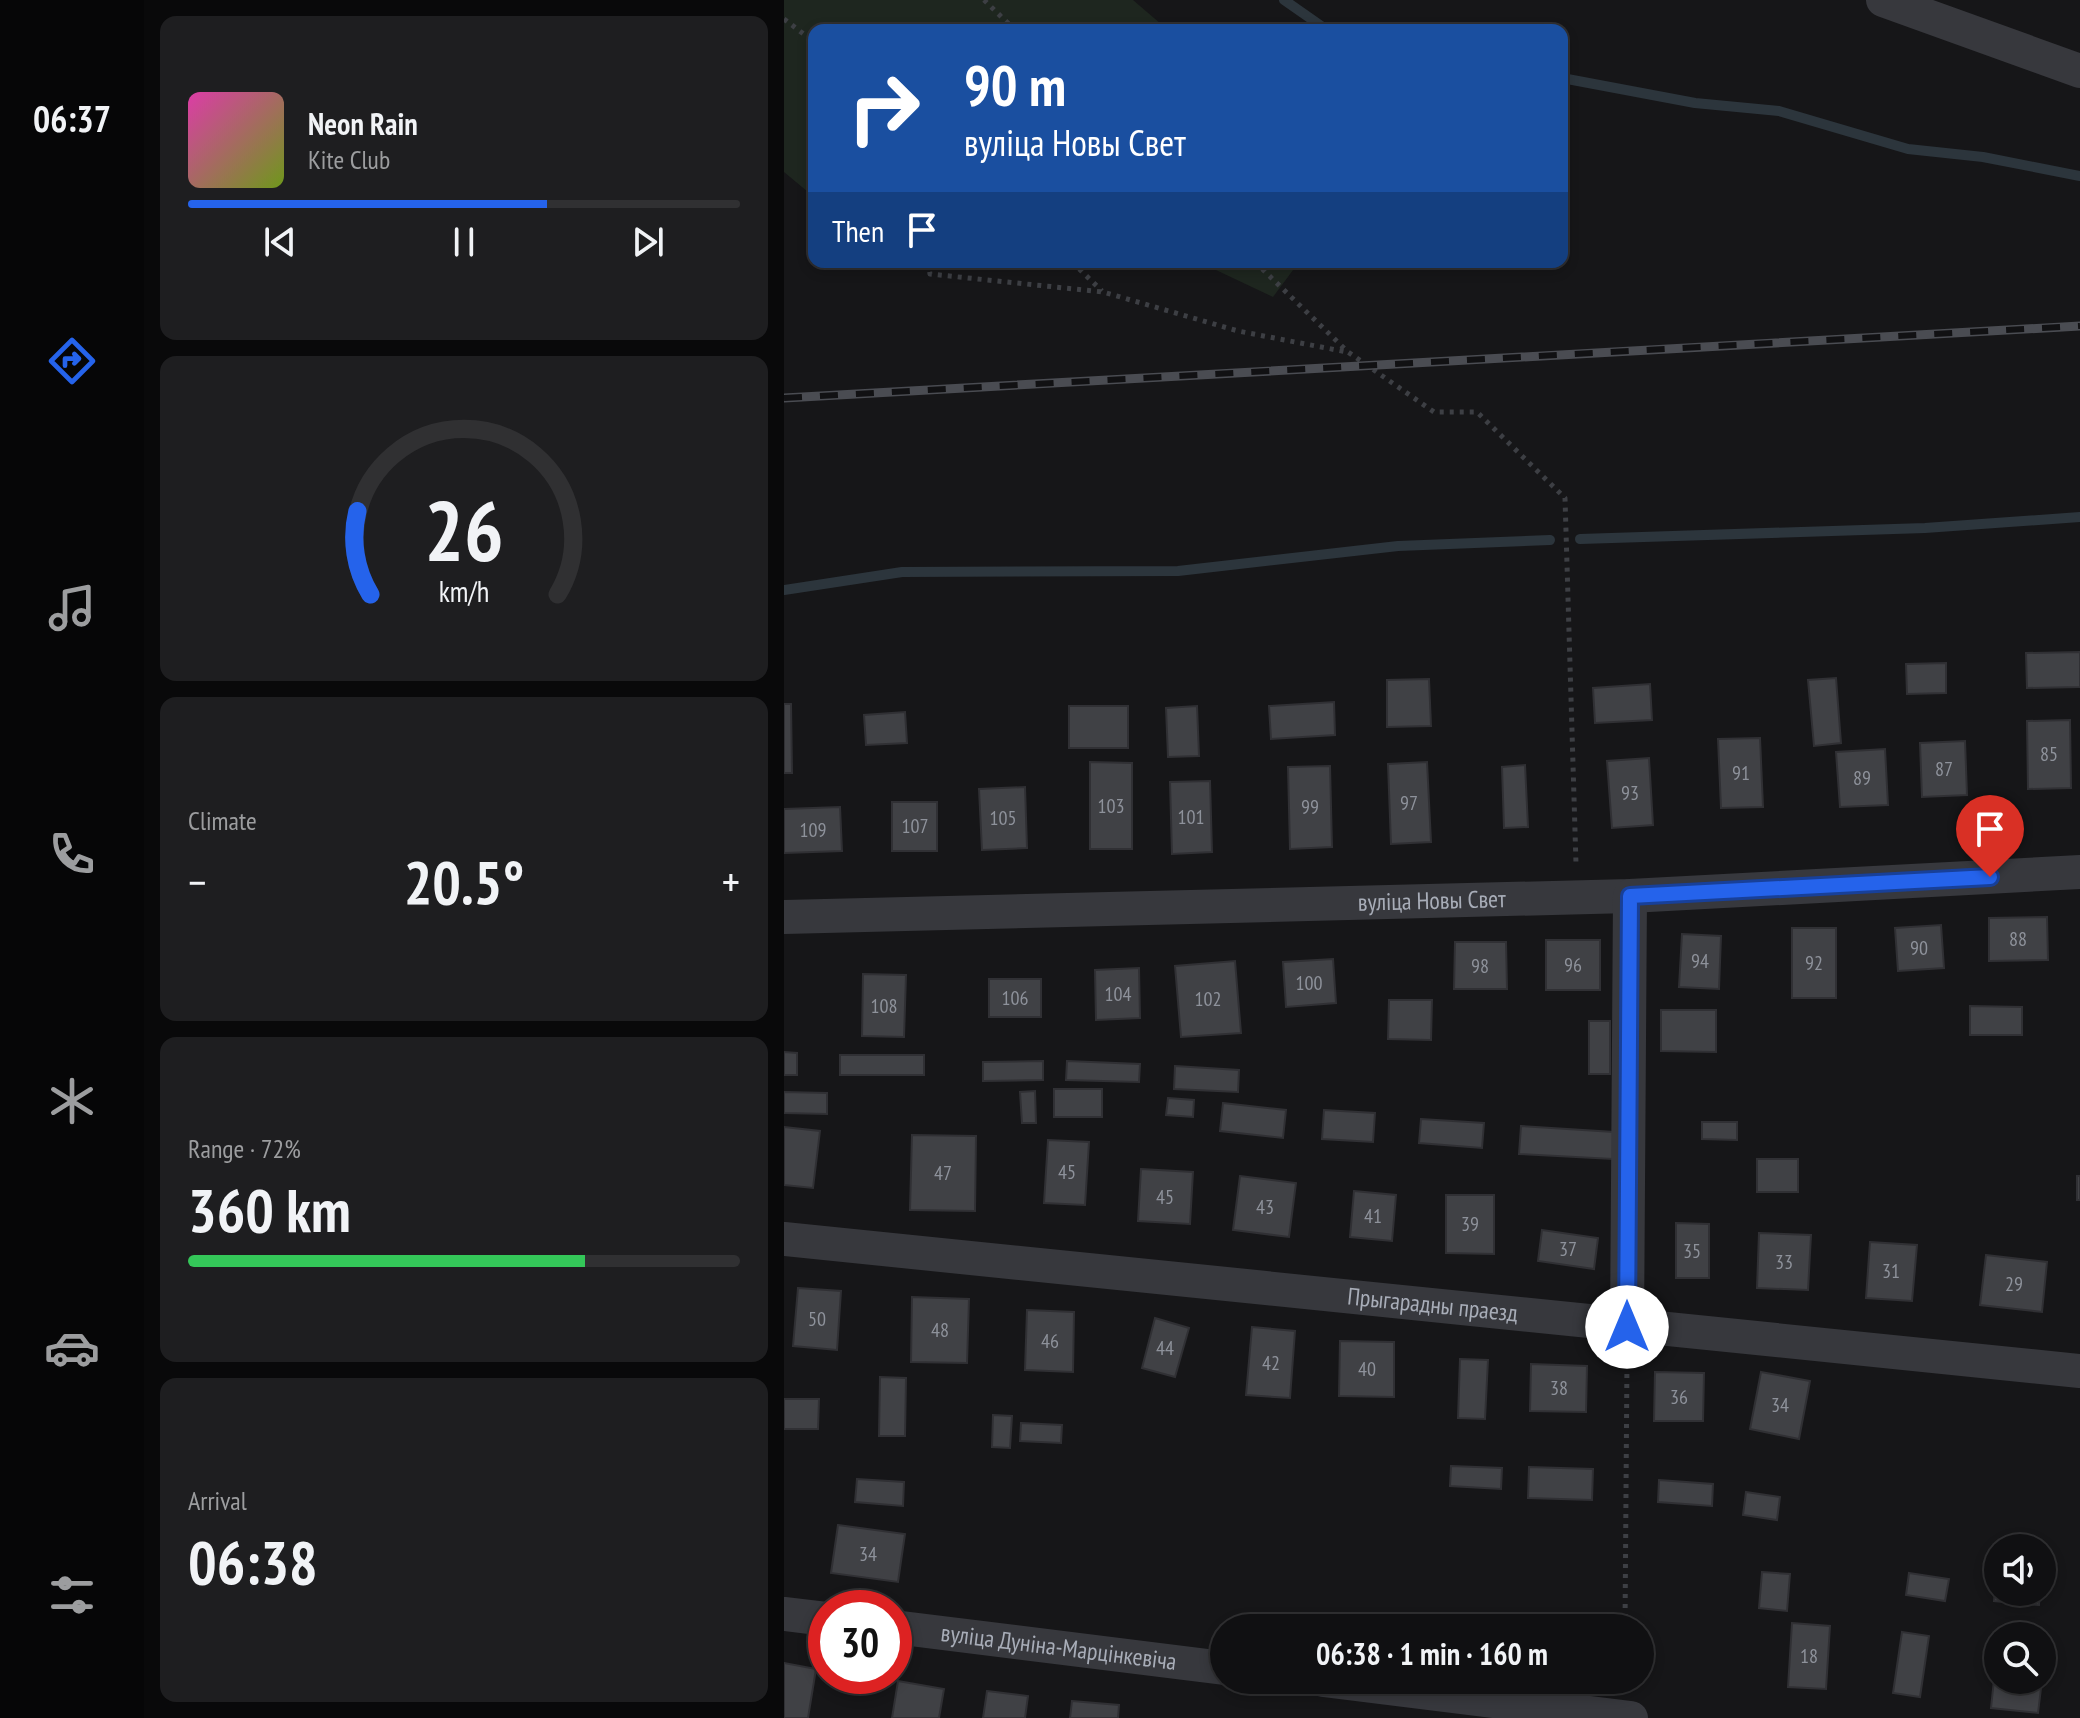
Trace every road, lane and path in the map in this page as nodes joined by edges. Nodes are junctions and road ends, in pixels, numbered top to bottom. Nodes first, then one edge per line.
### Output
1 (984, 0) edge
2 (1883, 0) edge
3 (784, 19) edge
4 (1009, 24) edge
5 (808, 37) edge
6 (2080, 71) edge
7 (929, 268) edge
8 (1078, 268) edge
9 (1261, 268) edge
10 (1103, 292) junction
11 (1348, 352) junction
12 (2080, 872) edge
13 (1630, 896) junction
14 (1577, 897) junction
15 (784, 917) edge
16 (784, 1239) edge
17 (1627, 1327) junction
18 (2080, 1371) edge
19 (784, 1614) edge
20 (1625, 1614) edge
21 (808, 1617) edge
22 (912, 1629) edge
23 (1210, 1666) edge
24 (1436, 1694) edge
25 (1631, 1718) edge

1 - 4 path
2 - 6 street
3 - 5 path
7 - 10 path
8 - 10 path
9 - 11 path
10 - 11 path
11 - 14 path
12 - 13 street, вуліца Новы Свет
13 - 14 street, вуліца Новы Свет
13 - 17 street
14 - 15 street, вуліца Новы Свет
16 - 17 street, Прыгарадны праезд
17 - 18 street, Прыгарадны праезд
17 - 20 path
19 - 21 street
22 - 23 street, вуліца Дуніна-Марцінкевіча
24 - 25 street

